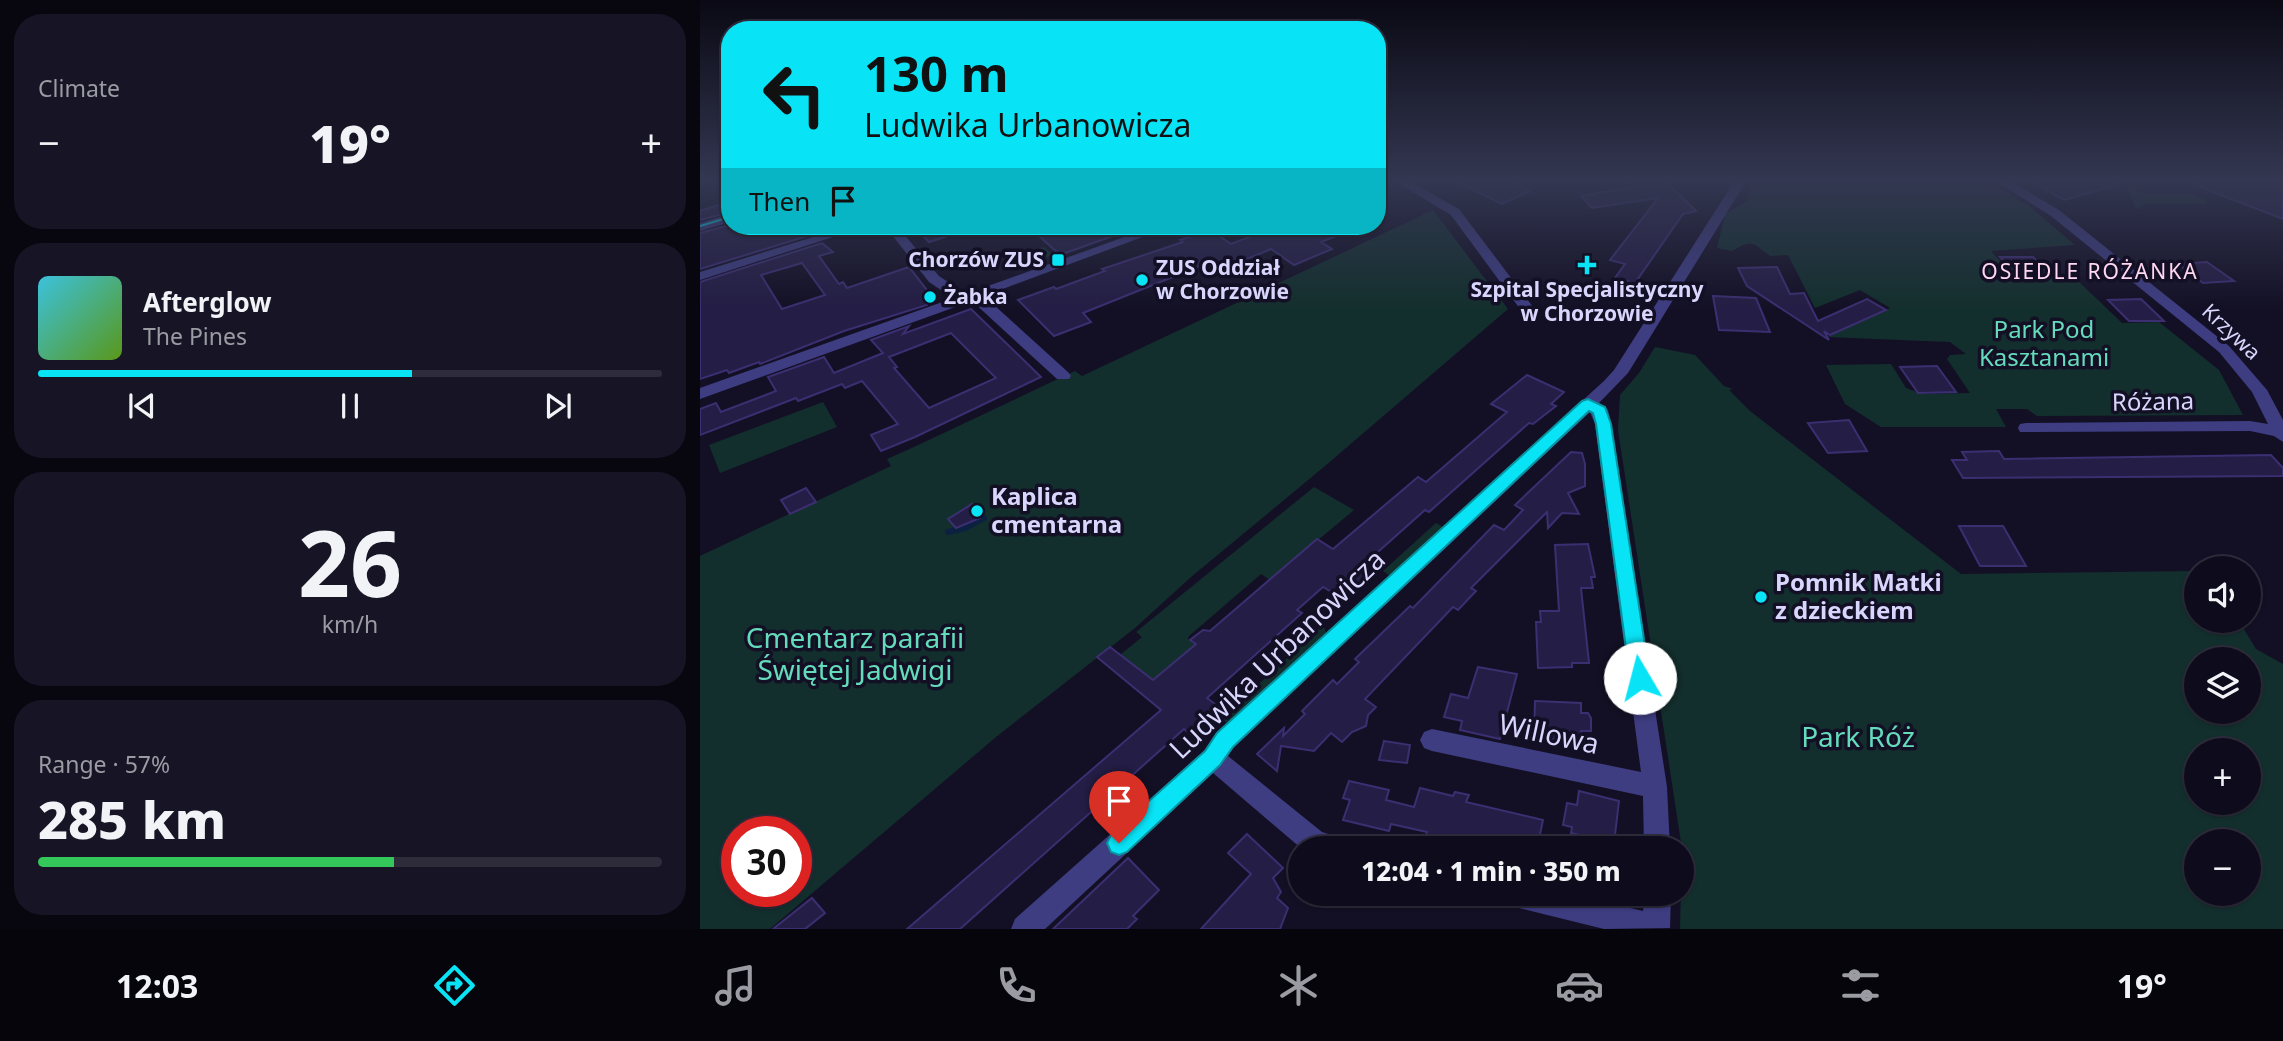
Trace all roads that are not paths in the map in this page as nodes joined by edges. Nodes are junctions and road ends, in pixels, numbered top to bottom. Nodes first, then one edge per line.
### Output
1 (1463, 223) edge
2 (1714, 223) edge
3 (2069, 223) edge
4 (832, 235) edge
5 (898, 235) edge
6 (1140, 235) edge
7 (700, 276) edge
8 (973, 294) junction
9 (956, 300) junction
10 (1528, 310) dead end
11 (1063, 376) dead end
12 (700, 394) edge
13 (1594, 399) junction
14 (2025, 428) dead end
15 (2282, 434) edge
16 (1432, 740) dead end
17 (1213, 758) junction
18 (1655, 787) junction
19 (1307, 836) edge
20 (1657, 836) edge
21 (1565, 906) edge
22 (1657, 906) edge
23 (1656, 928) edge
24 (1025, 929) edge

1 - 10 street
2 - 13 street, Ludwika Urbanowicza
3 - 15 street, Krzywa
4 - 7 street
5 - 9 street
6 - 8 street
8 - 9 street
8 - 11 street
9 - 12 street
13 - 17 street, Ludwika Urbanowicza
13 - 18 street
14 - 15 street, Różana
16 - 18 street, Willowa
17 - 19 street
17 - 24 street, Ludwika Urbanowicza
18 - 20 street
21 - 23 street
22 - 23 street

